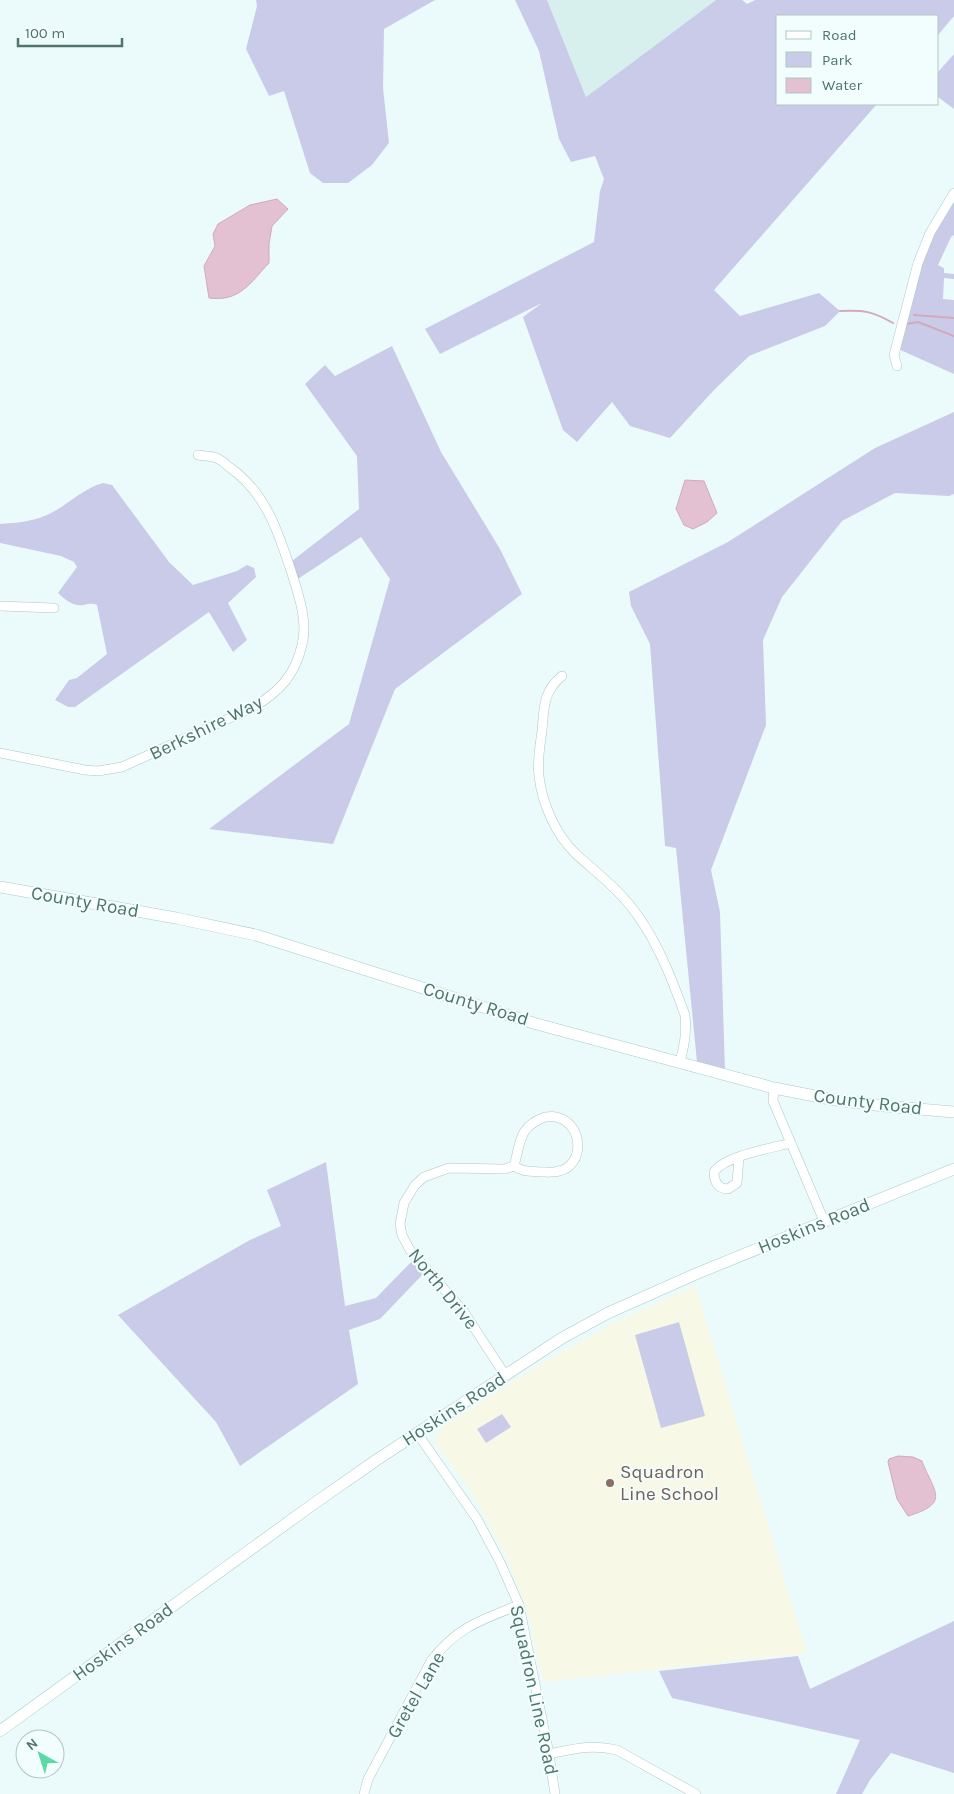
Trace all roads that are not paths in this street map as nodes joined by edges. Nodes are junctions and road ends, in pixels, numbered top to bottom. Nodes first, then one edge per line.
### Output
1 (954, 193) edge
2 (897, 366) dead end
3 (198, 456) dead end
4 (0, 606) edge
5 (54, 608) dead end
6 (562, 676) dead end
7 (0, 753) edge
8 (0, 887) edge
9 (680, 1062) junction
10 (774, 1088) junction
11 (954, 1112) edge
12 (791, 1143) junction
13 (739, 1157) dead end
14 (514, 1166) junction
15 (954, 1169) edge
16 (824, 1222) junction
17 (505, 1375) junction
18 (417, 1433) junction
19 (519, 1606) junction
20 (0, 1731) edge
21 (550, 1754) junction
22 (364, 1794) edge
23 (555, 1794) edge
24 (696, 1794) edge

1 - 2 street
3 - 7 street, Berkshire Way
4 - 5 street
6 - 9 street
8 - 9 street, County Road
9 - 10 street, County Road
10 - 11 street, County Road
10 - 12 street
12 - 13 street
12 - 16 street
14 - 14 street, North Drive
14 - 17 street, North Drive
15 - 16 street, Hoskins Road
16 - 17 street, Hoskins Road
17 - 18 street, Hoskins Road
18 - 19 street, Squadron Line Road
18 - 20 street, Hoskins Road
19 - 21 street, Squadron Line Road
19 - 22 street, Gretel Lane
21 - 23 street, Squadron Line Road
21 - 24 street

